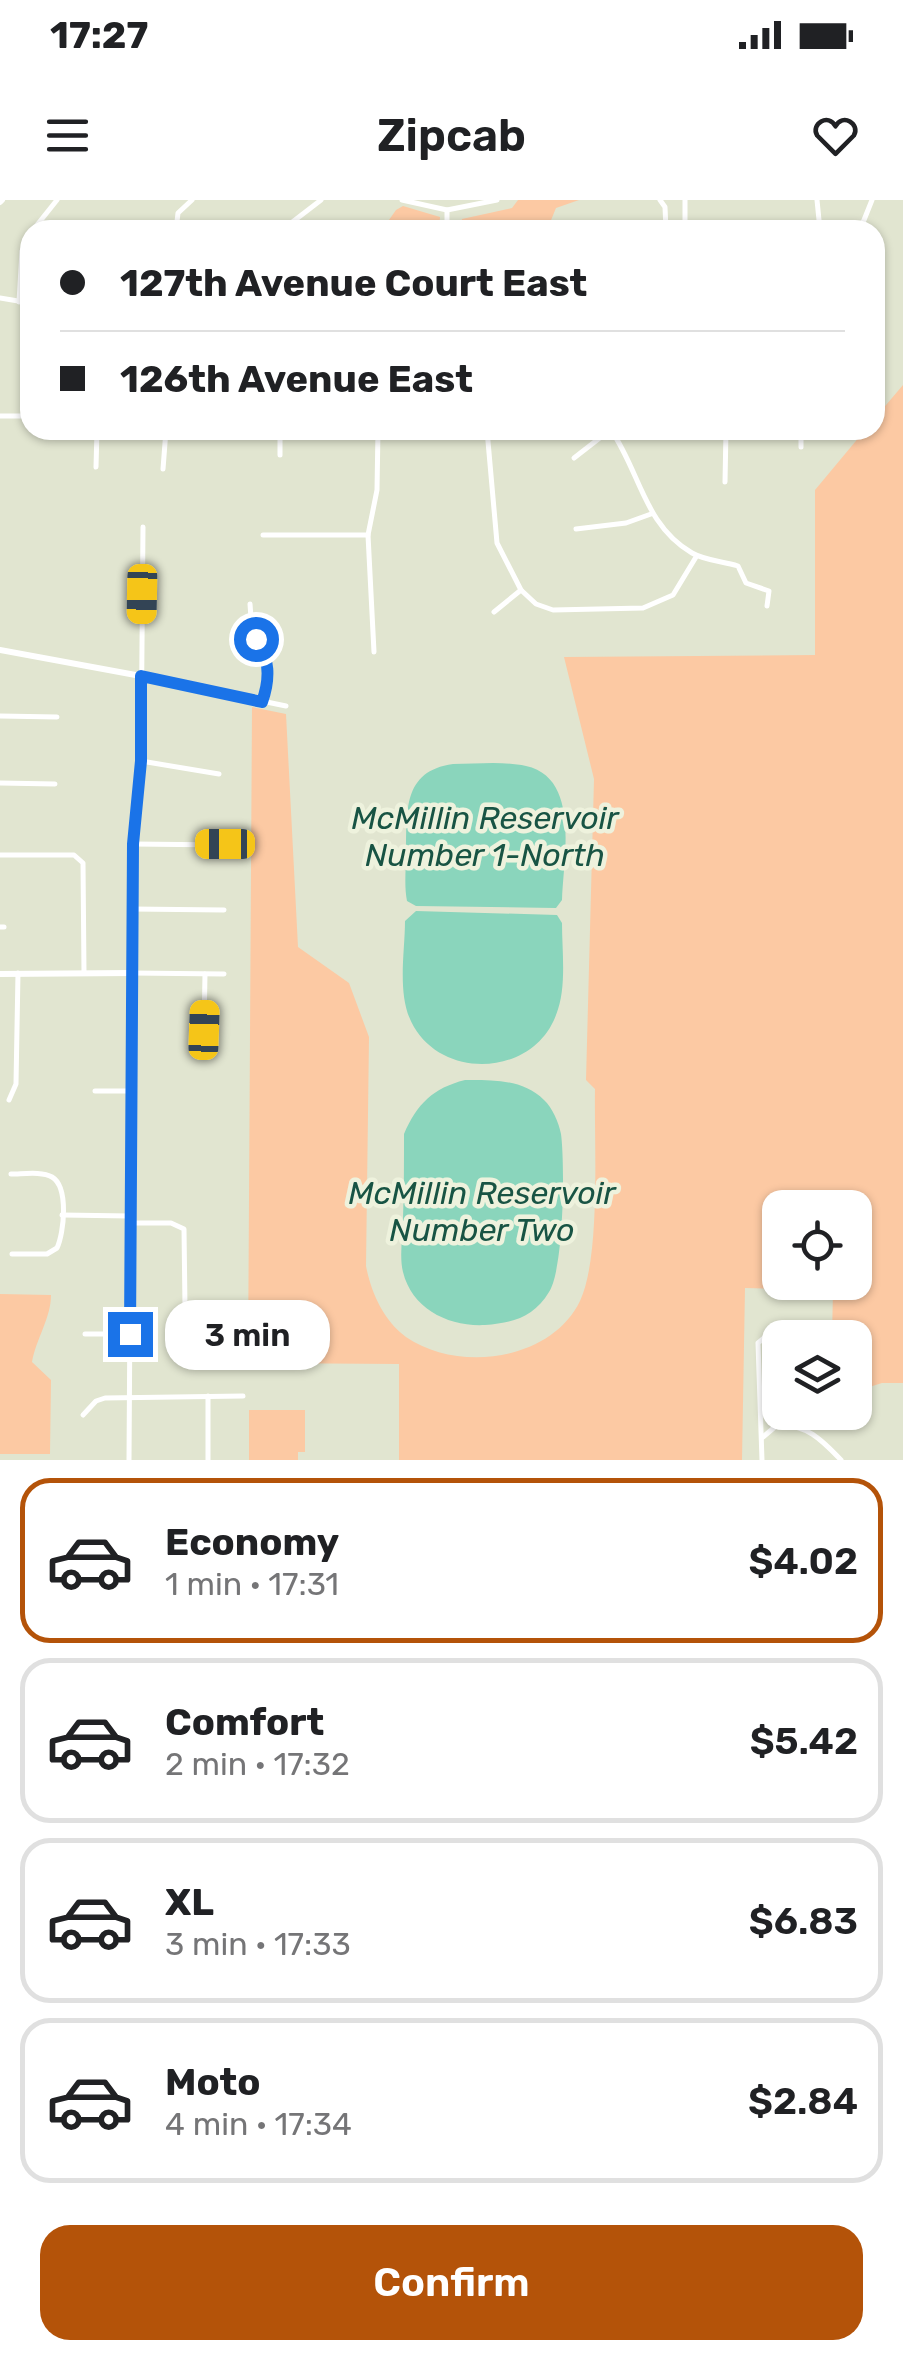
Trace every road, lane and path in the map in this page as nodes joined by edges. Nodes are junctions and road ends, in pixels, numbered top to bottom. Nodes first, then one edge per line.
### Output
1 (57, 200) edge
2 (192, 200) edge
3 (320, 200) edge
4 (402, 200) edge
5 (497, 200) edge
6 (447, 210) junction
7 (41, 220) edge
8 (176, 220) edge
9 (295, 220) edge
10 (448, 220) edge
11 (20, 280) edge
12 (0, 298) edge
13 (19, 302) joint
14 (97, 440) edge
15 (165, 440) edge
16 (280, 440) edge
17 (378, 440) edge
18 (488, 440) edge
19 (597, 440) edge
20 (617, 440) edge
21 (726, 440) edge
22 (801, 440) edge
23 (801, 446) dead end
24 (280, 455) dead end
25 (574, 458) dead end
26 (96, 467) dead end
27 (163, 469) dead end
28 (725, 482) dead end
29 (651, 514) junction
30 (142, 527) dead end
31 (576, 528) dead end
32 (264, 535) dead end
33 (368, 535) junction
34 (697, 556) junction
35 (521, 590) junction
36 (250, 604) dead end
37 (767, 606) dead end
38 (494, 612) dead end
39 (0, 650) edge
40 (374, 652) dead end
41 (141, 676) junction
42 (262, 702) junction
43 (286, 706) dead end
44 (0, 716) edge
45 (57, 716) dead end
46 (141, 761) junction
47 (219, 774) dead end
48 (0, 784) edge
49 (54, 784) dead end
50 (133, 844) junction
51 (225, 844) dead end
52 (0, 855) edge
53 (132, 909) junction
54 (224, 910) dead end
55 (18, 973) junction
56 (132, 973) junction
57 (0, 974) edge
58 (84, 974) junction
59 (205, 974) junction
60 (224, 974) dead end
61 (204, 1030) dead end
62 (95, 1091) dead end
63 (132, 1091) junction
64 (9, 1100) dead end
65 (11, 1174) dead end
66 (62, 1215) junction
67 (130, 1219) junction
68 (12, 1254) dead end
69 (185, 1307) dead end
70 (85, 1334) dead end
71 (130, 1334) junction
72 (762, 1340) edge
73 (208, 1396) junction
74 (243, 1396) dead end
75 (129, 1397) junction
76 (83, 1415) dead end
77 (762, 1440) junction
78 (129, 1460) edge
79 (208, 1460) edge
80 (762, 1460) edge
81 (841, 1460) edge

1 - 7 street
2 - 8 street
3 - 9 street
4 - 6 street
5 - 6 street
6 - 10 street
11 - 13 street
12 - 13 street
14 - 26 street
15 - 27 street
16 - 24 street
17 - 33 street
18 - 35 street
19 - 25 street
20 - 29 street
21 - 28 street
22 - 23 street
29 - 31 street
29 - 34 street
30 - 41 street
32 - 33 street
33 - 40 street
34 - 35 street
34 - 37 street
35 - 38 street
36 - 42 street
39 - 41 street
41 - 42 street
41 - 46 street
42 - 43 street
44 - 45 street
46 - 47 street
46 - 50 street
48 - 49 street
50 - 51 street
50 - 53 street
52 - 58 street
53 - 54 street
53 - 56 street
55 - 57 street
55 - 58 street
55 - 64 street
56 - 58 street
56 - 59 street
56 - 63 street
59 - 60 street
59 - 61 street
62 - 63 street
63 - 67 street
65 - 66 street
66 - 67 street
66 - 68 street
67 - 69 street
67 - 71 street
70 - 71 street
71 - 75 street
72 - 77 street
73 - 74 street
73 - 75 street
73 - 79 street
75 - 76 street
75 - 78 street
77 - 80 street
77 - 81 street

